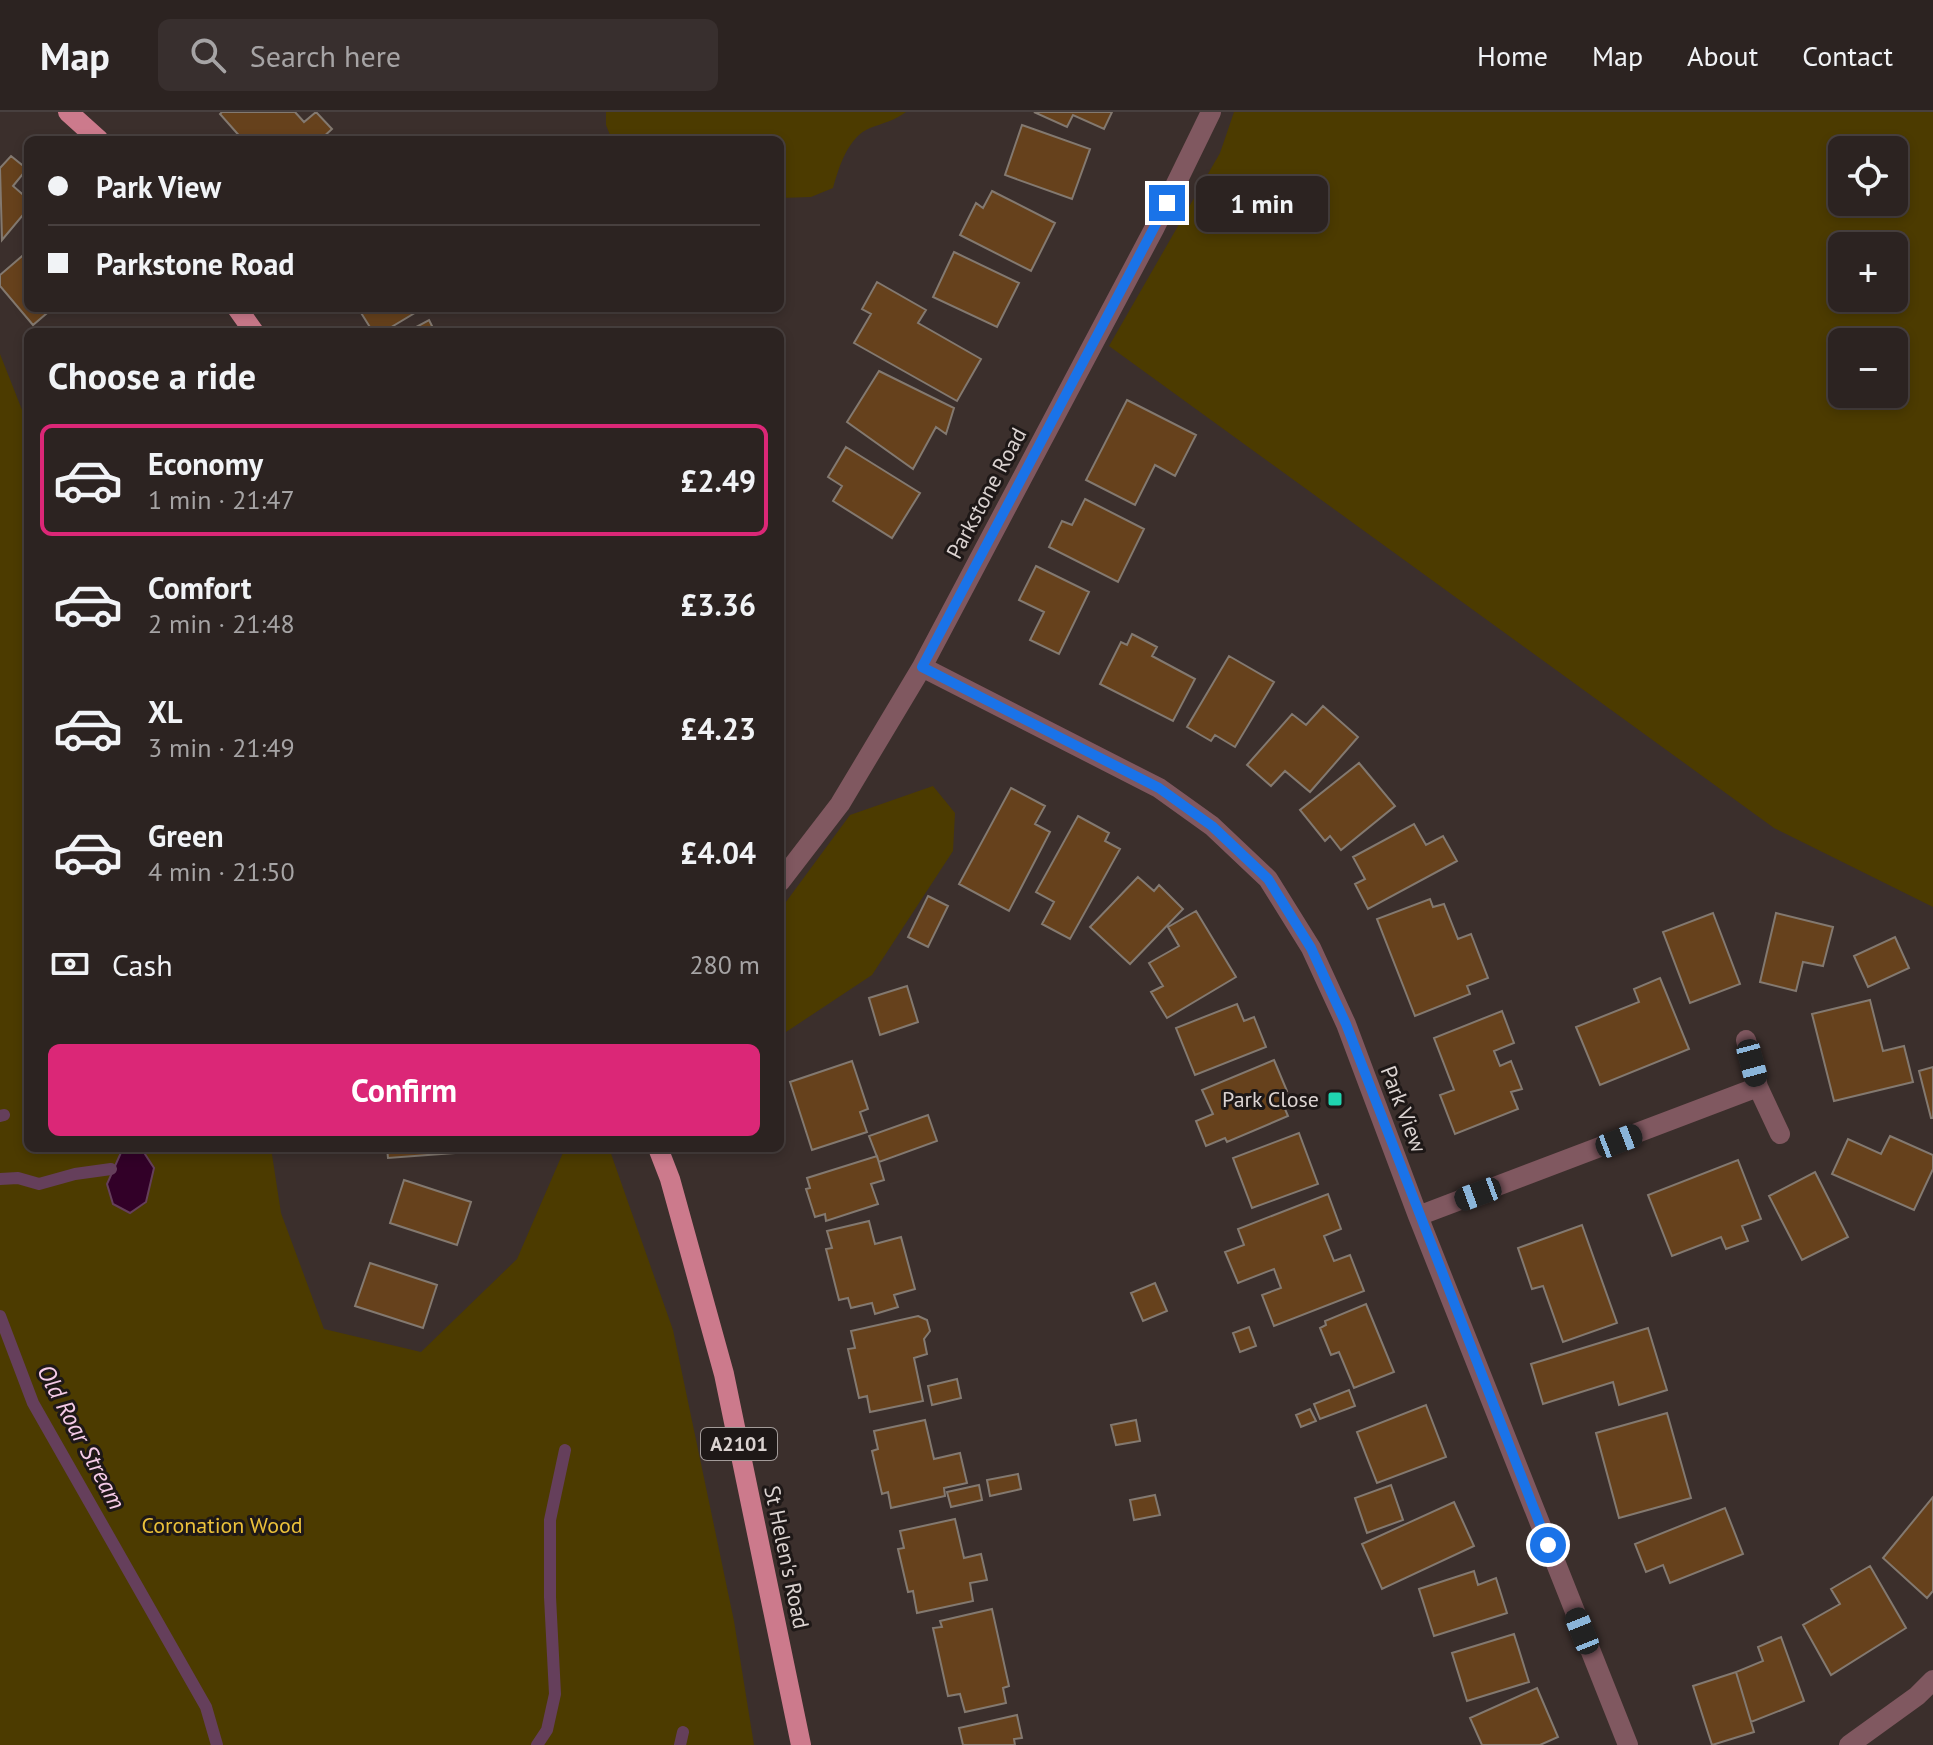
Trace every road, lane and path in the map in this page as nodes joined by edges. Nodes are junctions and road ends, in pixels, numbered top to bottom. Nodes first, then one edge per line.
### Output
1 (68, 112) edge
2 (1211, 112) edge
3 (95, 136) edge
4 (922, 667) junction
5 (784, 877) edge
6 (1746, 1040) dead end
7 (1758, 1087) junction
8 (1780, 1134) dead end
9 (659, 1152) edge
10 (1418, 1216) junction
11 (1933, 1680) edge
12 (801, 1745) edge
13 (1628, 1745) edge
14 (1849, 1745) edge

1 - 3 main road
2 - 4 street, Parkstone Road
4 - 5 street, Parkstone Road
4 - 10 street, Park View
6 - 7 street
7 - 8 street
7 - 10 street
9 - 12 main road, St Helen's Road / A2101
10 - 13 street, Park View
11 - 14 street

